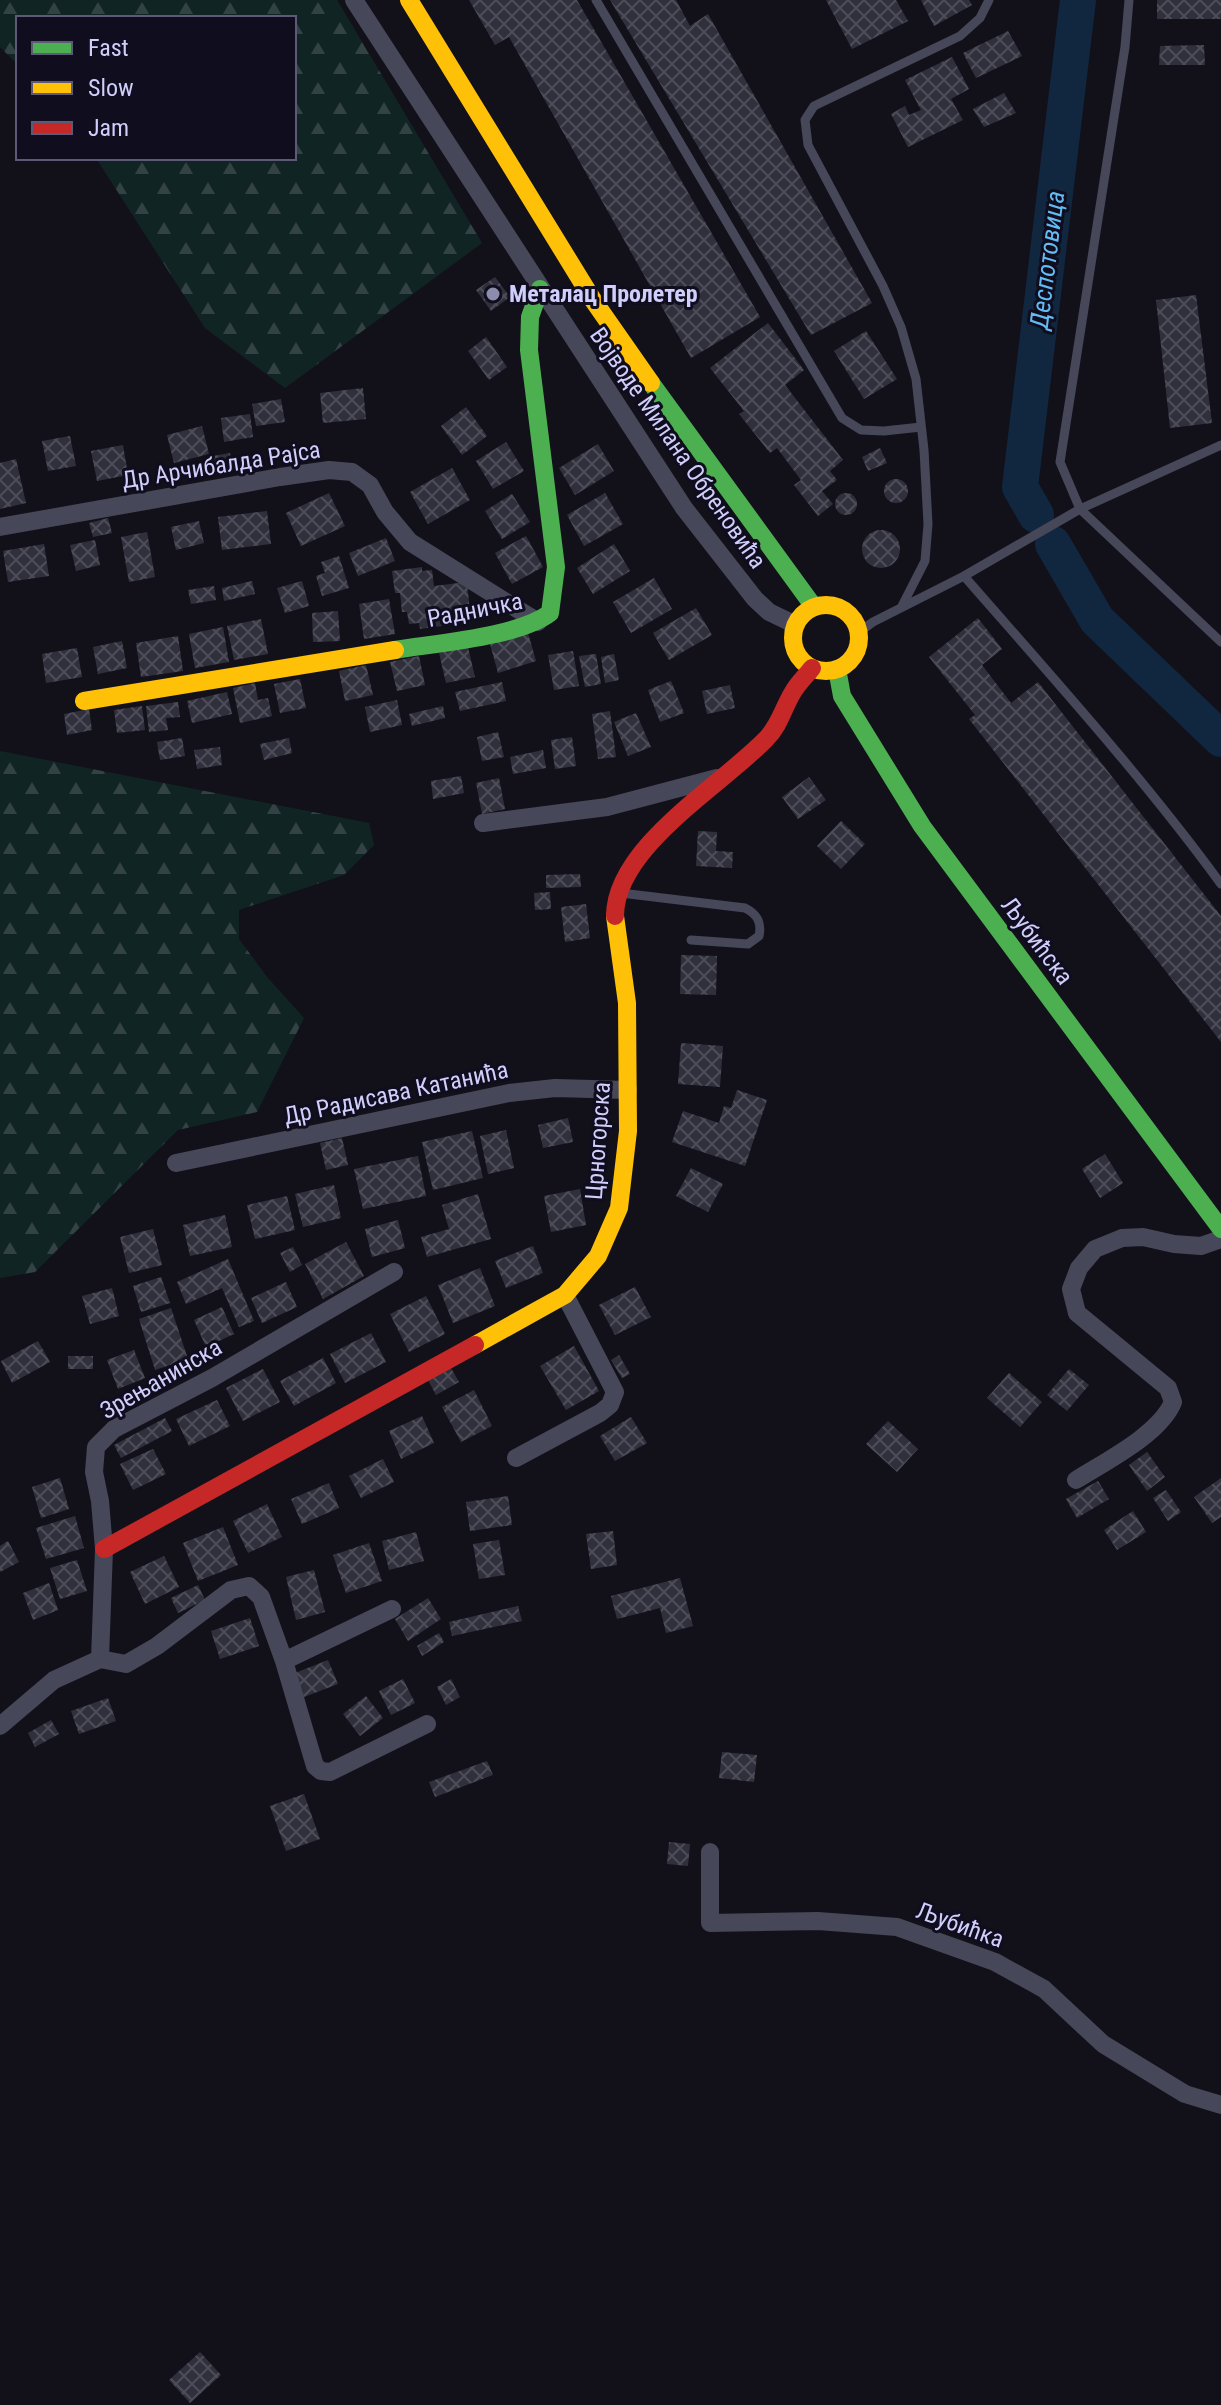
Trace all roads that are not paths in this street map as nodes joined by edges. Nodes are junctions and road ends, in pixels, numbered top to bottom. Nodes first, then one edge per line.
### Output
1 (354, 0) edge
2 (409, 0) edge
3 (596, 0) edge
4 (989, 0) edge
5 (1129, 0) edge
6 (540, 289) junction
7 (921, 427) junction
8 (1221, 445) edge
9 (1210, 450) junction
10 (1221, 455) edge
11 (1080, 509) junction
12 (0, 527) edge
13 (964, 576) junction
14 (902, 606) junction
15 (814, 607) junction
16 (538, 622) junction
17 (796, 625) junction
18 (859, 632) junction
19 (1221, 642) edge
20 (812, 668) junction
21 (837, 669) junction
22 (84, 701) dead end
23 (720, 777) junction
24 (483, 823) dead end
25 (1221, 884) edge
26 (621, 893) junction
27 (691, 940) dead end
28 (628, 1090) junction
29 (176, 1163) dead end
30 (1221, 1229) edge
31 (1221, 1239) edge
32 (394, 1272) dead end
33 (565, 1295) junction
34 (516, 1458) dead end
35 (1076, 1480) dead end
36 (104, 1549) junction
37 (392, 1609) dead end
38 (100, 1659) junction
39 (284, 1661) junction
40 (427, 1724) dead end
41 (0, 1726) edge
42 (710, 1852) dead end
43 (1221, 2105) edge

1 - 6 street, Војводе Милана Обреновића
2 - 15 street
3 - 7 lane
4 - 7 lane
5 - 11 lane
6 - 16 street, Радничка
6 - 17 street, Војводе Милана Обреновића
7 - 14 lane
8 - 9 lane
9 - 10 lane
9 - 11 lane
11 - 13 lane
11 - 19 lane
12 - 16 street, Др Арчибалда Рајса
13 - 14 lane
13 - 25 lane
14 - 18 lane
15 - 17 street
15 - 18 street
16 - 22 street, Радничка
17 - 20 street
18 - 21 street
20 - 21 street
20 - 23 street, Црногорска
21 - 30 street, Љубићска
23 - 24 street
23 - 26 street, Црногорска
26 - 27 lane
26 - 28 street, Црногорска
28 - 29 street, Др Радисава Катанића
28 - 33 street, Црногорска
31 - 35 street
32 - 36 street, Зрењанинска
33 - 34 street
33 - 36 street, Црногорска
36 - 38 street, Зрењанинска
37 - 39 street
38 - 39 street
38 - 41 street
39 - 40 street
42 - 43 street, Љубићка

